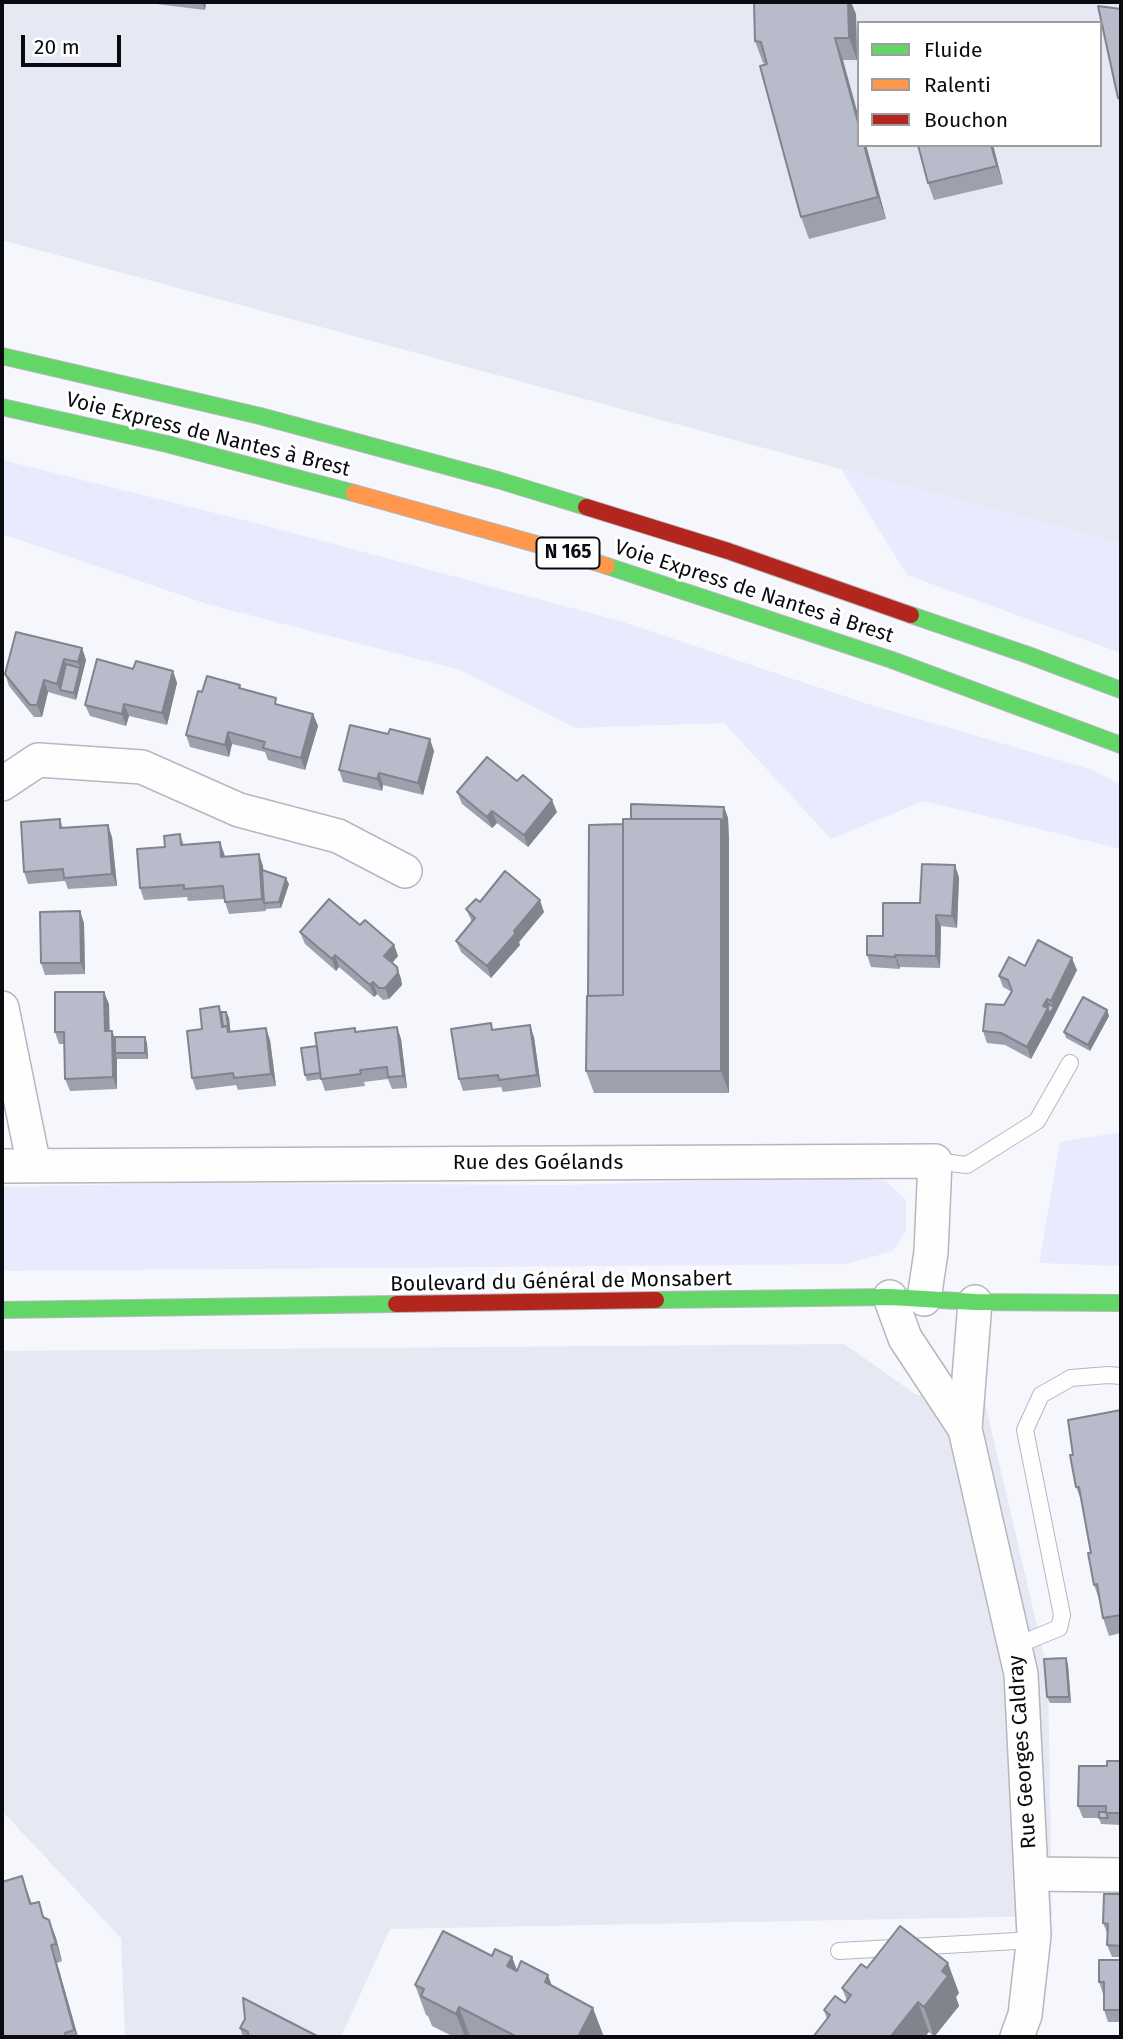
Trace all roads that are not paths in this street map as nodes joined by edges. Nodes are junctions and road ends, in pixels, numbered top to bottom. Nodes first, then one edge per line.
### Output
1 (2, 356) edge
2 (2, 407) edge
3 (1121, 690) edge
4 (1121, 745) edge
5 (2, 784) edge
6 (405, 871) dead end
7 (2, 1008) edge
8 (1070, 1063) dead end
9 (935, 1161) junction
10 (18, 1166) edge
11 (890, 1297) junction
12 (924, 1299) junction
13 (975, 1302) junction
14 (1121, 1303) edge
15 (2, 1310) edge
16 (1121, 1376) edge
17 (965, 1429) junction
18 (1015, 1646) junction
19 (1031, 1874) junction
20 (1121, 1875) edge
21 (1034, 1940) junction
22 (839, 1951) dead end
23 (1017, 2037) edge

1 - 3 main road, Voie Express de Nantes à Brest / N 165
2 - 4 main road, Voie Express de Nantes à Brest / N 165
5 - 6 street
7 - 10 street
8 - 9 lane
9 - 10 street, Rue des Goélands
9 - 12 street
11 - 12 main road, Boulevard du Général de Monsabert
11 - 15 main road, Boulevard du Général de Monsabert
11 - 17 street, Rue Georges Caldray
12 - 13 main road, Boulevard du Général de Monsabert
13 - 14 main road, Boulevard du Général de Monsabert
13 - 17 street, Rue Georges Caldray
16 - 18 lane
17 - 18 street, Rue Georges Caldray
18 - 19 street, Rue Georges Caldray
19 - 20 street
19 - 21 street, Rue Georges Caldray
21 - 22 lane
21 - 23 street, Rue Georges Caldray

